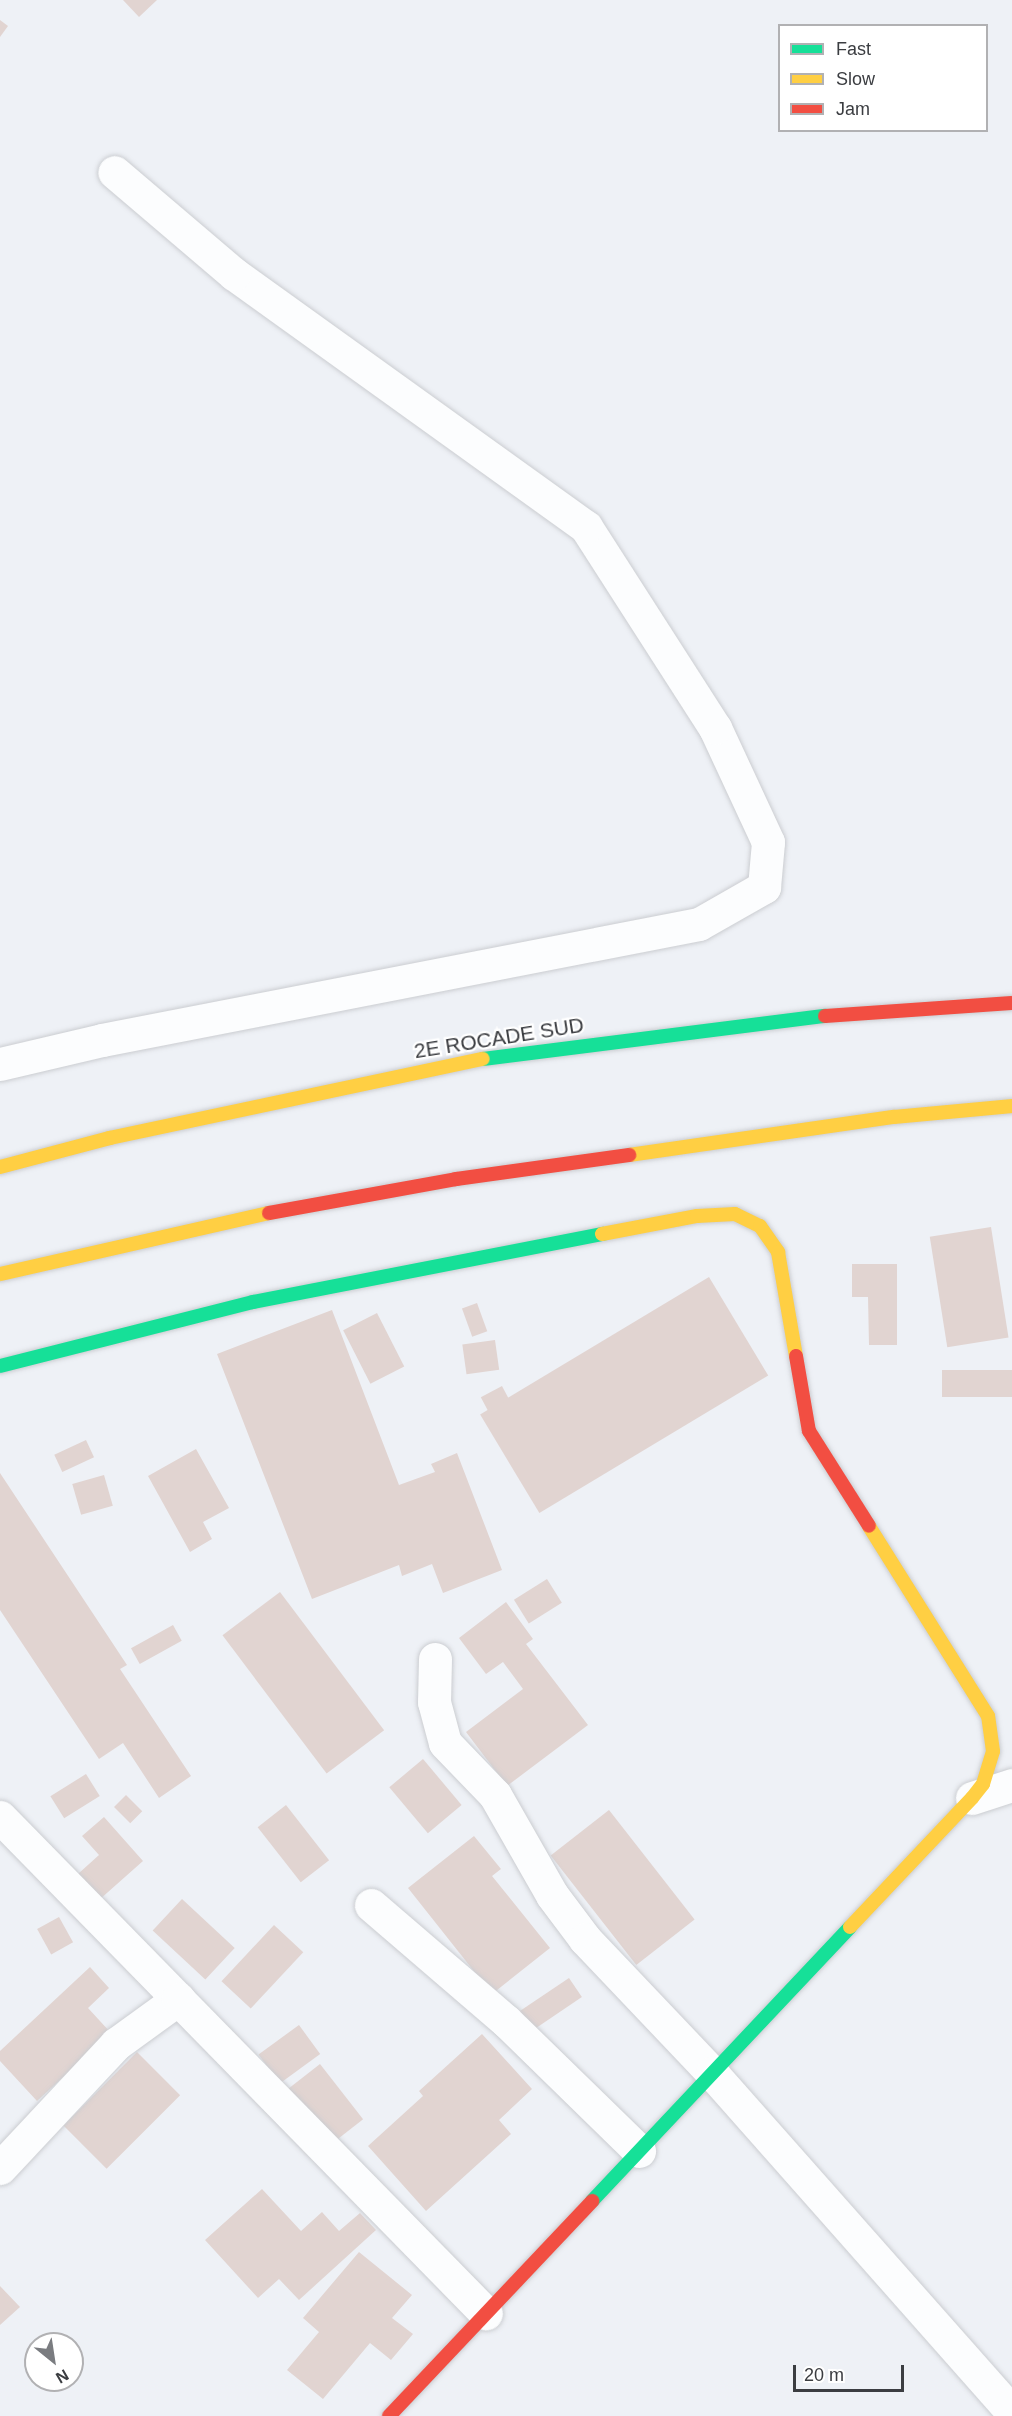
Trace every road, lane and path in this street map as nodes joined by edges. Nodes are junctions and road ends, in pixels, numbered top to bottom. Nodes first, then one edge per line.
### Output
1 (114, 172) dead end
2 (1012, 1003) edge
3 (0, 1064) edge
4 (1012, 1106) edge
5 (0, 1167) edge
6 (0, 1274) edge
7 (0, 1366) edge
8 (435, 1659) dead end
9 (1012, 1785) edge
10 (972, 1798) junction
11 (0, 1817) edge
12 (371, 1905) dead end
13 (178, 1999) junction
14 (712, 2073) junction
15 (639, 2151) junction
16 (0, 2168) edge
17 (486, 2313) junction
18 (1012, 2412) edge
19 (389, 2416) edge

1 - 3 street
2 - 5 main road, 2E ROCADE SUD
4 - 6 main road
7 - 10 main road
8 - 14 street
9 - 10 street
10 - 14 main road
11 - 13 street
12 - 15 street
13 - 16 street
13 - 17 street
14 - 15 main road
14 - 18 street
15 - 17 main road
17 - 19 main road

